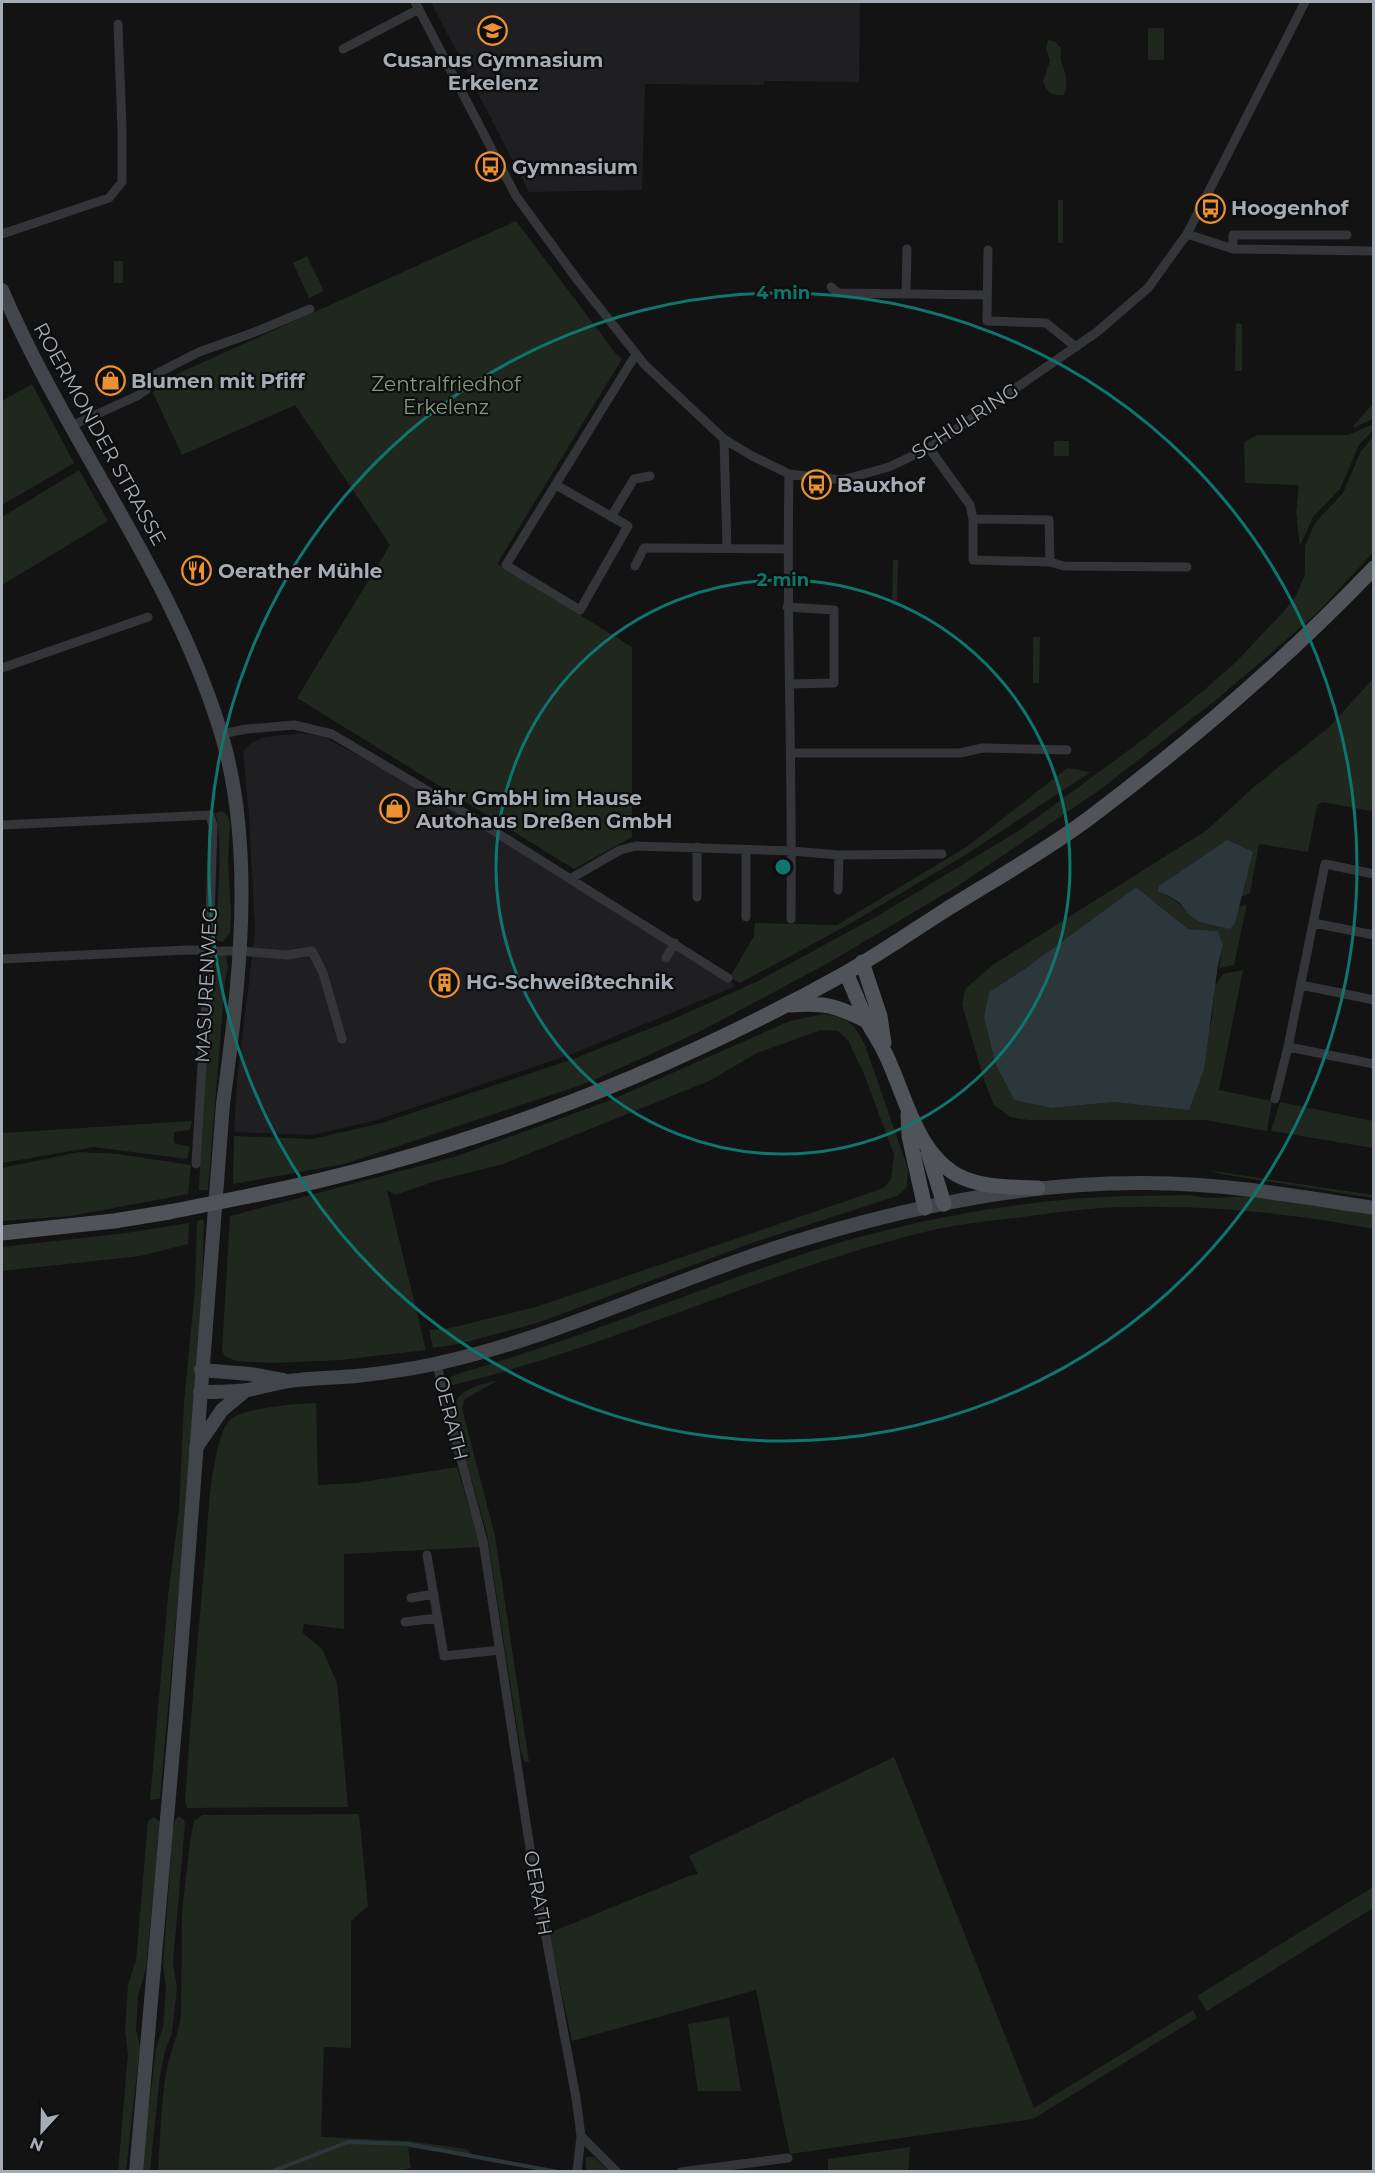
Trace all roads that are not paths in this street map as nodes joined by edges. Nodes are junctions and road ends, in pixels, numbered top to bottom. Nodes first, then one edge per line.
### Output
1 (1305, 2) edge
2 (417, 5) edge
3 (117, 24) dead end
4 (343, 49) dead end
5 (2, 234) edge
6 (1187, 234) junction
7 (1347, 235) dead end
8 (907, 249) dead end
9 (1233, 249) junction
10 (988, 250) dead end
11 (1374, 251) edge
12 (831, 286) dead end
13 (2, 290) edge
14 (906, 294) junction
15 (987, 295) junction
16 (310, 309) dead end
17 (1076, 347) junction
18 (636, 354) junction
19 (70, 426) junction
20 (724, 439) junction
21 (929, 448) junction
22 (789, 474) junction
23 (650, 476) dead end
24 (556, 485) junction
25 (611, 517) junction
26 (973, 519) junction
27 (727, 548) junction
28 (788, 549) junction
29 (1050, 562) junction
30 (635, 566) dead end
31 (1187, 567) dead end
32 (1374, 568) edge
33 (787, 607) junction
34 (148, 617) dead end
35 (2, 668) edge
36 (789, 684) junction
37 (221, 734) junction
38 (1067, 750) dead end
39 (792, 753) junction
40 (2, 825) edge
41 (697, 847) junction
42 (746, 850) junction
43 (792, 851) junction
44 (942, 854) dead end
45 (839, 855) junction
46 (1374, 874) edge
47 (570, 879) junction
48 (838, 890) dead end
49 (697, 897) dead end
50 (746, 917) dead end
51 (791, 919) dead end
52 (1314, 923) junction
53 (1374, 935) edge
54 (675, 943) junction
55 (209, 950) junction
56 (240, 951) junction
57 (666, 958) dead end
58 (2, 959) edge
59 (862, 963) junction
60 (846, 973) junction
61 (728, 978) dead end
62 (1301, 985) junction
63 (1374, 1000) edge
64 (781, 1006) junction
65 (867, 1021) junction
66 (342, 1039) dead end
67 (1288, 1047) junction
68 (885, 1052) junction
69 (1374, 1064) edge
70 (1275, 1100) dead end
71 (908, 1111) junction
72 (924, 1139) junction
73 (196, 1164) dead end
74 (1038, 1188) junction
75 (944, 1204) junction
76 (925, 1208) junction
77 (1374, 1208) edge
78 (2, 1233) edge
79 (437, 1363) junction
80 (201, 1370) junction
81 (288, 1381) junction
82 (246, 1390) junction
83 (200, 1392) junction
84 (195, 1449) junction
85 (428, 1555) dead end
86 (434, 1594) junction
87 (411, 1598) dead end
88 (438, 1618) junction
89 (405, 1622) dead end
90 (500, 1650) junction
91 (581, 2136) junction
92 (788, 2158) dead end
93 (136, 2172) edge
94 (577, 2172) edge
95 (617, 2172) edge
96 (681, 2172) edge

1 - 6 street, SCHULRING
2 - 4 street
2 - 18 street, SCHULRING
3 - 5 street
6 - 9 street
6 - 17 street, SCHULRING
7 - 9 street
8 - 14 street
9 - 11 street
10 - 15 street
12 - 14 street
13 - 19 main road, ROERMONDER STRASSE
14 - 15 street
15 - 17 street
16 - 19 street
17 - 21 street, SCHULRING
18 - 20 street, SCHULRING
18 - 24 street
19 - 37 main road, ROERMONDER STRASSE
20 - 22 street, SCHULRING
20 - 27 street
21 - 22 street, SCHULRING
21 - 26 street
22 - 28 street
23 - 25 street
24 - 25 street
24 - 25 street
26 - 29 street
26 - 29 street
27 - 28 street
27 - 30 street
28 - 33 street
29 - 31 street
32 - 59 main road
33 - 36 street
33 - 36 street
34 - 35 street
36 - 39 street
37 - 47 street
37 - 56 main road, ROERMONDER STRASSE
38 - 39 street
39 - 43 street
40 - 55 street, MASURENWEG
41 - 42 street
41 - 47 street
41 - 49 street
42 - 43 street
42 - 50 street
43 - 45 street
43 - 51 street
44 - 45 street
45 - 48 street
46 - 52 street
47 - 54 street
52 - 53 street
52 - 62 street
54 - 57 street
54 - 61 street
55 - 56 street
55 - 58 street
55 - 73 street, MASURENWEG
56 - 66 street
56 - 80 main road, ROERMONDER STRASSE
59 - 60 main road
59 - 68 main road
60 - 64 main road
60 - 65 main road
62 - 63 street
62 - 67 street
64 - 65 main road
64 - 78 main road, bridge
65 - 68 main road
67 - 69 street
67 - 70 street
68 - 71 main road
71 - 72 main road
71 - 76 main road
72 - 74 main road
72 - 75 main road
74 - 75 main road
74 - 77 main road
75 - 76 main road
76 - 79 main road
79 - 81 main road
79 - 90 street, OERATH
80 - 81 main road
80 - 83 main road, ROERMONDER STRASSE
81 - 82 main road
82 - 83 main road
82 - 84 main road
83 - 84 main road, ROERMONDER STRASSE
84 - 93 main road, ROERMONDER STRASSE
85 - 86 street
86 - 87 street
86 - 88 street
88 - 89 street
88 - 90 street
90 - 91 street, OERATH
91 - 94 street, OERATH
91 - 95 street
92 - 96 street

